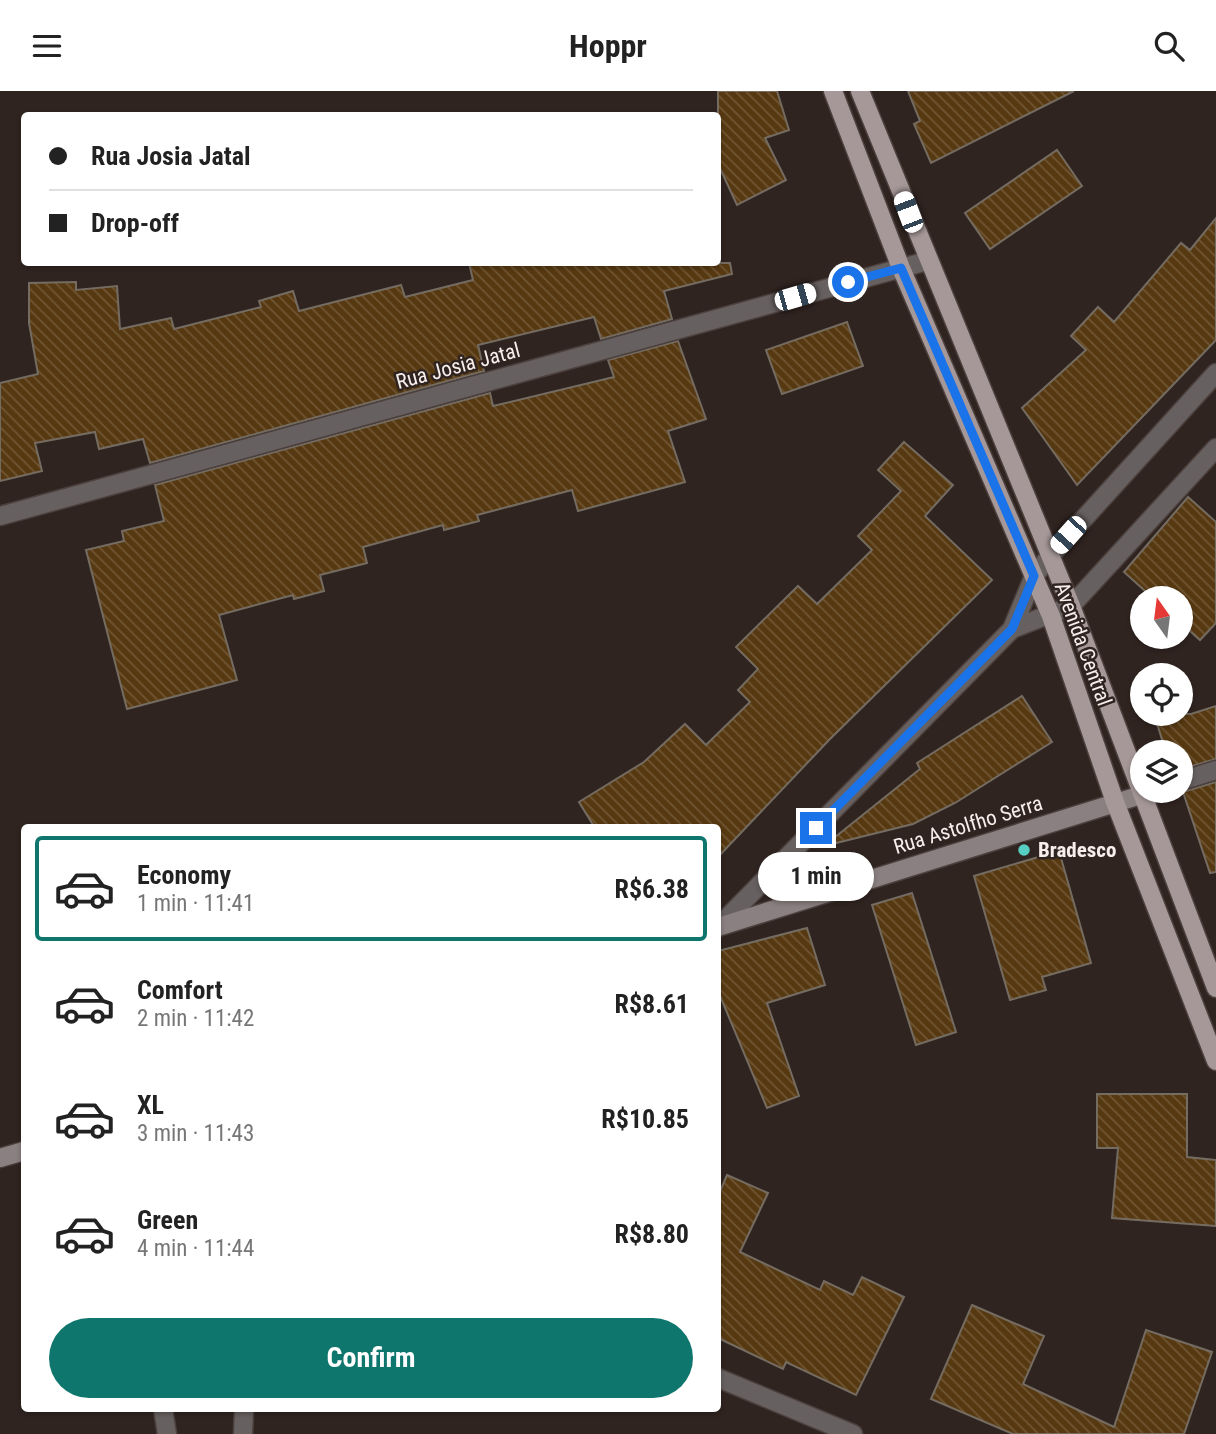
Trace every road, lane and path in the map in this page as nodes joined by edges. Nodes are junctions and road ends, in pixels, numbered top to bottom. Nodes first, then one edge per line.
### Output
1 (833, 91) edge
2 (860, 91) edge
3 (927, 261) junction
4 (901, 268) junction
5 (1216, 373) edge
6 (1216, 448) edge
7 (0, 516) edge
8 (1050, 556) junction
9 (1034, 576) junction
10 (1071, 606) junction
11 (1051, 616) junction
12 (1012, 629) junction
13 (1130, 753) edge
14 (1216, 770) edge
15 (1193, 777) edge
16 (1130, 798) edge
17 (1115, 802) junction
18 (1150, 803) edge
19 (721, 924) edge
20 (721, 926) edge
21 (1216, 988) edge
22 (1216, 1061) edge
23 (21, 1152) edge
24 (0, 1158) edge
25 (721, 1379) edge
26 (163, 1412) edge
27 (244, 1412) edge
28 (167, 1434) edge
29 (243, 1434) edge
30 (853, 1434) edge

1 - 4 main road, Avenida Central
2 - 3 main road, Avenida Central
3 - 4 street, Rua Josia Jatal
3 - 8 main road, Avenida Central
4 - 7 street, Rua Josia Jatal
4 - 9 main road, Avenida Central
5 - 8 street
6 - 10 street
8 - 9 street
8 - 10 main road, Avenida Central
9 - 11 main road, Avenida Central
9 - 12 street
10 - 11 street
10 - 13 main road, Avenida Central
11 - 12 street
11 - 17 main road, Avenida Central
12 - 19 street
14 - 15 street
16 - 17 street, Rua Astolfho Serra
17 - 20 street, Rua Astolfho Serra
17 - 22 main road, Avenida Central
18 - 21 main road, Avenida Central
23 - 24 street
25 - 30 street
26 - 28 street
27 - 29 street

